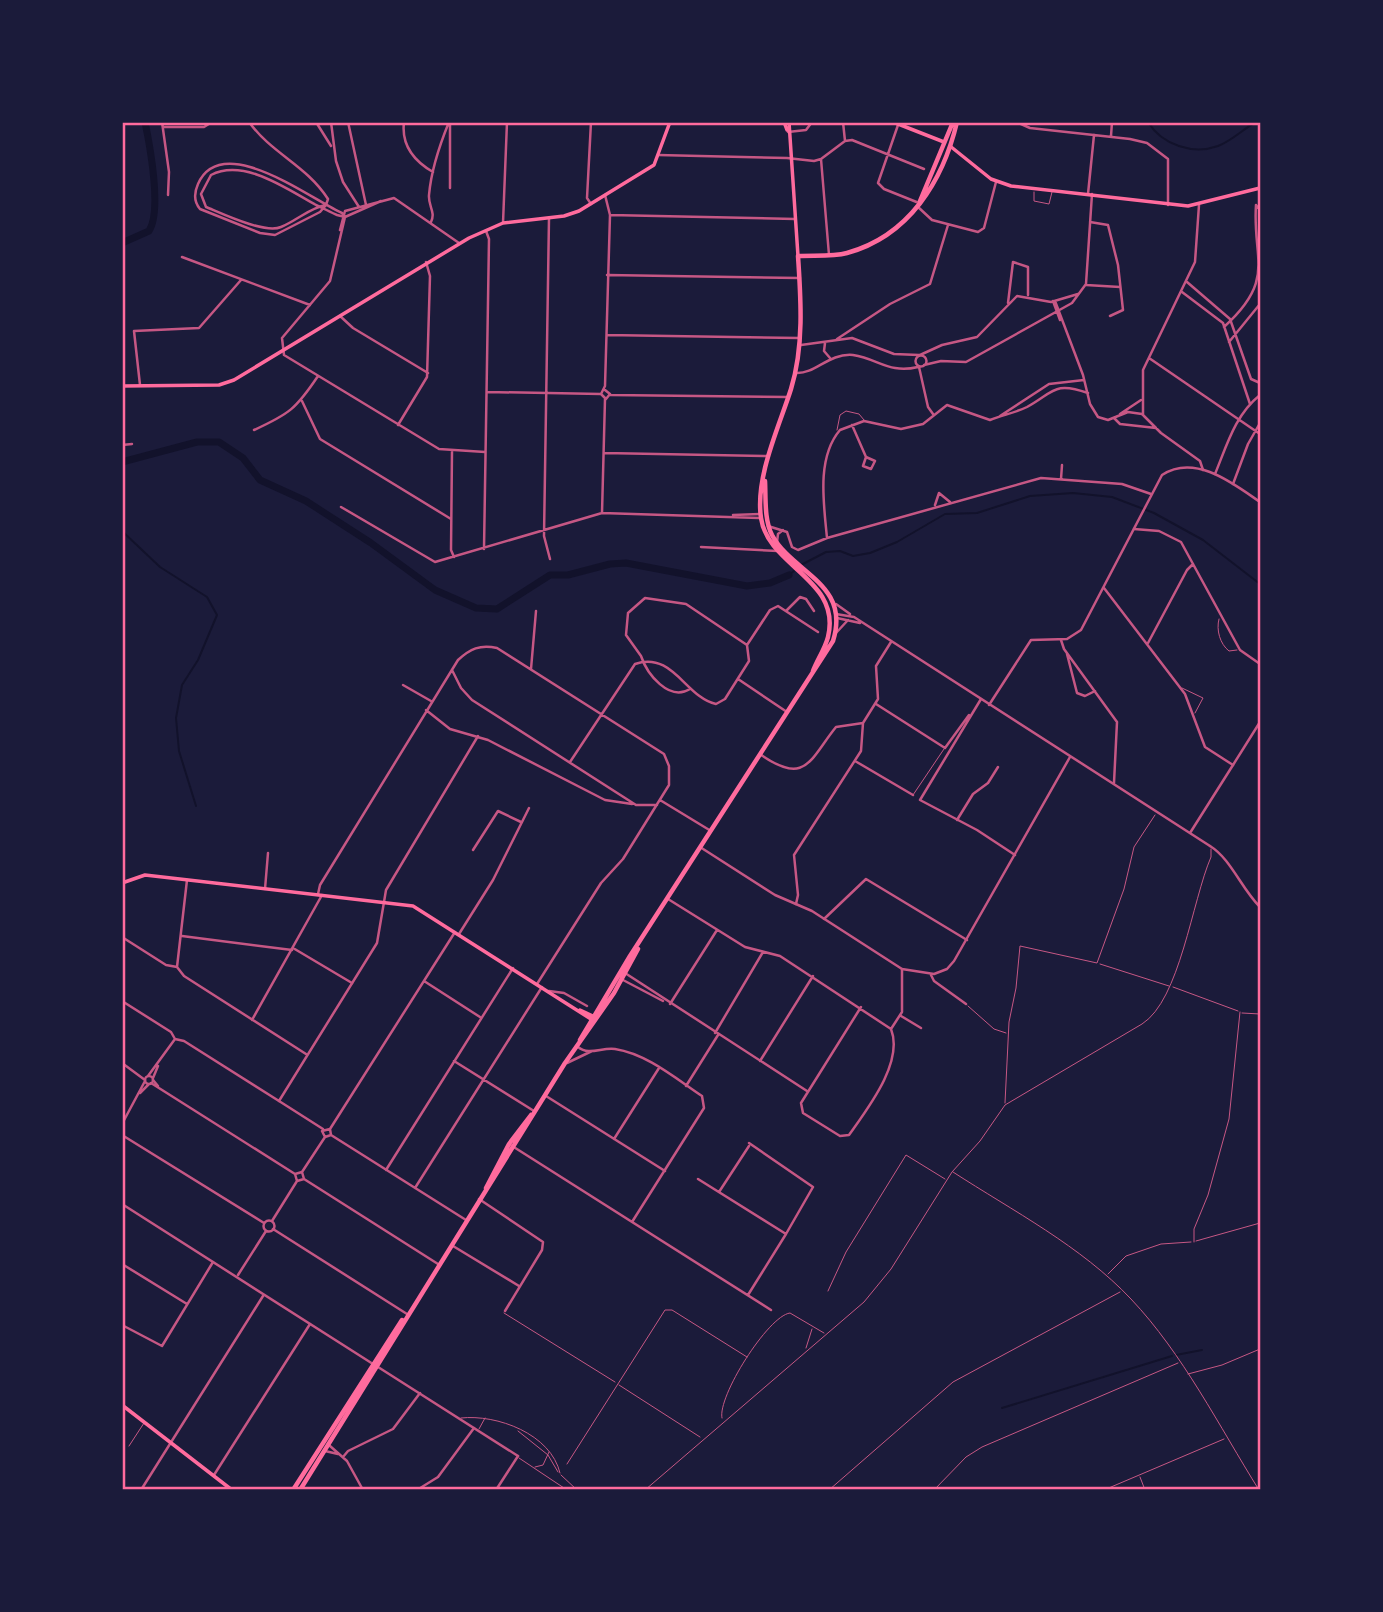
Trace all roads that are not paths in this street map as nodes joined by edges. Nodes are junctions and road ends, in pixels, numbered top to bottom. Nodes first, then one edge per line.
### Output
1 (212, 122) edge
2 (249, 122) edge
3 (316, 122) edge
4 (331, 122) edge
5 (348, 122) edge
6 (404, 122) edge
7 (449, 122) edge
8 (508, 122) edge
9 (590, 122) edge
10 (787, 122) edge
11 (812, 122) edge
12 (843, 122) edge
13 (893, 122) edge
14 (955, 122) edge
15 (1016, 122) edge
16 (1029, 122) edge
17 (1112, 122) edge
18 (669, 123) edge
19 (163, 125) edge
20 (898, 125) junction
21 (1030, 128) junction
22 (788, 132) junction
23 (322, 133) junction
24 (1094, 134) junction
25 (332, 135) junction
26 (1111, 136) junction
27 (845, 141) junction
28 (949, 146) junction
29 (333, 148) junction
30 (888, 153) junction
31 (657, 155) junction
32 (790, 158) junction
33 (821, 159) junction
34 (924, 169) dead end
35 (433, 172) junction
36 (996, 182) junction
37 (450, 188) dead end
38 (1034, 188) junction
39 (1261, 188) edge
40 (1053, 190) junction
41 (1090, 194) junction
42 (168, 195) dead end
43 (363, 195) junction
44 (605, 195) junction
45 (355, 197) junction
46 (591, 204) junction
47 (919, 204) junction
48 (1168, 205) junction
49 (1199, 205) junction
50 (319, 206) junction
51 (366, 206) junction
52 (325, 207) junction
53 (210, 208) junction
54 (359, 208) junction
55 (1261, 210) edge
56 (209, 213) junction
57 (610, 215) junction
58 (343, 216) junction
59 (549, 218) junction
60 (1259, 218) edge
61 (795, 219) junction
62 (431, 222) junction
63 (1090, 222) junction
64 (503, 223) junction
65 (948, 225) junction
66 (486, 230) junction
67 (459, 243) junction
68 (1260, 250) edge
69 (828, 255) junction
70 (798, 256) junction
71 (181, 257) dead end
72 (426, 262) junction
73 (607, 275) junction
74 (800, 278) junction
75 (241, 280) junction
76 (1187, 282) junction
77 (1086, 285) junction
78 (1120, 287) junction
79 (1081, 292) junction
80 (1182, 292) junction
81 (1028, 296) junction
82 (1054, 301) junction
83 (1008, 303) junction
84 (1261, 304) edge
85 (310, 305) junction
86 (1057, 312) junction
87 (339, 316) junction
88 (1110, 316) dead end
89 (1231, 321) junction
90 (860, 327) junction
91 (1224, 327) junction
92 (607, 335) junction
93 (1236, 335) junction
94 (799, 338) junction
95 (837, 339) junction
96 (855, 339) junction
97 (826, 341) junction
98 (1229, 342) junction
99 (797, 345) junction
100 (282, 349) junction
101 (919, 355) junction
102 (830, 358) junction
103 (1149, 358) junction
104 (924, 365) junction
105 (918, 367) junction
106 (428, 373) junction
107 (794, 373) junction
108 (318, 376) junction
109 (1084, 380) junction
110 (1261, 383) edge
111 (122, 386) edge
112 (140, 386) junction
113 (605, 390) junction
114 (486, 392) junction
115 (546, 393) junction
116 (1087, 393) junction
117 (601, 394) junction
118 (1143, 394) junction
119 (610, 395) junction
120 (1261, 395) edge
121 (788, 397) junction
122 (606, 399) junction
123 (1141, 400) junction
124 (302, 401) junction
125 (1250, 404) junction
126 (933, 414) junction
127 (1141, 414) junction
128 (1000, 416) junction
129 (1116, 417) junction
130 (1239, 420) junction
131 (864, 421) junction
132 (1261, 423) edge
133 (398, 425) junction
134 (852, 425) junction
135 (1156, 428) junction
136 (254, 430) dead end
137 (1256, 431) junction
138 (837, 432) junction
139 (1261, 435) edge
140 (132, 444) dead end
141 (122, 445) edge
142 (452, 451) junction
143 (485, 452) junction
144 (604, 453) junction
145 (768, 456) junction
146 (866, 457) dead end
147 (1062, 465) dead end
148 (1203, 471) junction
149 (1215, 474) junction
150 (1061, 479) junction
151 (1233, 484) junction
152 (1151, 494) junction
153 (950, 502) junction
154 (1261, 502) edge
155 (936, 506) junction
156 (341, 507) dead end
157 (603, 513) junction
158 (763, 516) junction
159 (451, 519) junction
160 (768, 526) junction
161 (1134, 529) junction
162 (544, 530) junction
163 (783, 530) junction
164 (766, 536) junction
165 (827, 538) junction
166 (777, 542) junction
167 (701, 547) dead end
168 (760, 548) junction
169 (484, 549) junction
170 (780, 552) junction
171 (454, 557) junction
172 (789, 557) junction
173 (550, 559) dead end
174 (1193, 564) junction
175 (811, 577) junction
176 (1104, 588) junction
177 (831, 598) junction
178 (787, 610) junction
179 (536, 611) dead end
180 (814, 611) dead end
181 (1221, 615) junction
182 (829, 616) junction
183 (837, 616) junction
184 (854, 617) junction
185 (858, 622) junction
186 (867, 626) junction
187 (818, 632) dead end
188 (836, 632) junction
189 (1061, 640) junction
190 (891, 642) junction
191 (1148, 643) junction
192 (747, 645) junction
193 (1240, 650) junction
194 (1067, 653) junction
195 (643, 662) junction
196 (1261, 664) edge
197 (531, 669) junction
198 (452, 670) junction
199 (813, 671) junction
200 (738, 679) junction
201 (403, 685) dead end
202 (1180, 687) junction
203 (690, 689) junction
204 (1095, 691) junction
205 (981, 699) junction
206 (431, 701) junction
207 (876, 704) junction
208 (989, 705) junction
209 (426, 710) junction
210 (787, 712) junction
211 (972, 712) junction
212 (601, 713) junction
213 (1194, 715) junction
214 (1261, 722) edge
215 (863, 723) junction
216 (478, 736) junction
217 (945, 747) junction
218 (760, 753) junction
219 (1070, 757) junction
220 (855, 761) junction
221 (570, 762) junction
222 (1233, 765) junction
223 (998, 767) dead end
224 (1113, 784) junction
225 (913, 795) joint
226 (660, 800) junction
227 (636, 805) junction
228 (657, 805) junction
229 (529, 808) dead end
230 (1157, 812) junction
231 (957, 820) junction
232 (521, 822) junction
233 (711, 831) junction
234 (1189, 833) junction
235 (1210, 846) junction
236 (700, 847) junction
237 (473, 850) dead end
238 (268, 853) dead end
239 (1015, 855) junction
240 (187, 880) junction
241 (122, 883) edge
242 (265, 888) junction
243 (320, 895) junction
244 (668, 898) junction
245 (384, 902) junction
246 (796, 904) junction
247 (1261, 906) edge
248 (824, 919) junction
249 (718, 930) junction
250 (457, 933) junction
251 (182, 936) junction
252 (122, 937) edge
253 (967, 940) junction
254 (293, 949) junction
255 (763, 951) junction
256 (1097, 963) junction
257 (177, 967) junction
258 (513, 968) junction
259 (902, 969) junction
260 (623, 972) junction
261 (930, 975) junction
262 (813, 976) junction
263 (620, 978) junction
264 (424, 981) junction
265 (352, 984) junction
266 (540, 985) junction
267 (1171, 986) junction
268 (550, 991) junction
269 (122, 1002) edge
270 (668, 1003) junction
271 (966, 1004) joint
272 (587, 1006) dead end
273 (861, 1007) junction
274 (1240, 1012) junction
275 (1261, 1014) edge
276 (901, 1016) junction
277 (481, 1018) junction
278 (594, 1019) junction
279 (252, 1020) junction
280 (921, 1028) dead end
281 (891, 1029) junction
282 (717, 1034) junction
283 (1009, 1034) junction
284 (175, 1039) junction
285 (578, 1043) junction
286 (592, 1051) junction
287 (306, 1054) junction
288 (454, 1061) junction
289 (760, 1061) junction
290 (122, 1063) edge
291 (159, 1063) junction
292 (565, 1063) junction
293 (659, 1068) junction
294 (146, 1078) junction
295 (484, 1079) junction
296 (151, 1081) junction
297 (686, 1086) junction
298 (807, 1091) junction
299 (140, 1093) junction
300 (545, 1095) junction
301 (279, 1101) junction
302 (1005, 1105) junction
303 (127, 1112) junction
304 (534, 1112) junction
305 (122, 1117) edge
306 (122, 1124) edge
307 (323, 1129) junction
308 (330, 1129) junction
309 (124, 1134) edge
310 (331, 1135) junction
311 (325, 1137) junction
312 (614, 1139) junction
313 (512, 1145) junction
314 (386, 1170) junction
315 (664, 1171) junction
316 (302, 1172) junction
317 (953, 1172) junction
318 (295, 1174) junction
319 (304, 1179) junction
320 (698, 1179) dead end
321 (947, 1180) junction
322 (297, 1181) junction
323 (415, 1188) junction
324 (719, 1192) junction
325 (479, 1199) junction
326 (122, 1204) edge
327 (466, 1220) junction
328 (272, 1221) junction
329 (632, 1222) junction
330 (264, 1223) junction
331 (1261, 1223) edge
332 (273, 1229) junction
333 (266, 1231) junction
334 (786, 1234) junction
335 (1194, 1242) junction
336 (450, 1244) junction
337 (214, 1262) junction
338 (122, 1264) edge
339 (438, 1264) junction
340 (238, 1275) junction
341 (1106, 1276) junction
342 (519, 1286) junction
343 (1122, 1290) junction
344 (828, 1291) dead end
345 (748, 1295) junction
346 (263, 1296) junction
347 (187, 1304) junction
348 (771, 1310) dead end
349 (505, 1311) joint
350 (406, 1315) junction
351 (310, 1324) junction
352 (122, 1325) edge
353 (813, 1327) junction
354 (826, 1335) junction
355 (1261, 1349) edge
356 (807, 1350) junction
357 (747, 1357) junction
358 (1179, 1362) junction
359 (374, 1364) junction
360 (1186, 1375) junction
361 (617, 1384) junction
362 (420, 1393) junction
363 (122, 1405) edge
364 (486, 1417) junction
365 (459, 1418) junction
366 (723, 1420) junction
367 (145, 1422) junction
368 (474, 1428) junction
369 (516, 1430) junction
370 (479, 1431) junction
371 (1226, 1438) junction
372 (702, 1439) junction
373 (172, 1441) junction
374 (325, 1444) junction
375 (129, 1446) dead end
376 (549, 1450) junction
377 (324, 1451) junction
378 (338, 1454) junction
379 (548, 1455) junction
380 (518, 1456) junction
381 (343, 1457) junction
382 (567, 1464) dead end
383 (533, 1467) junction
384 (560, 1473) junction
385 (214, 1475) junction
386 (1139, 1475) junction
387 (220, 1480) junction
388 (141, 1489) edge
389 (226, 1489) edge
390 (232, 1489) edge
391 (293, 1489) edge
392 (300, 1489) edge
393 (363, 1489) edge
394 (416, 1489) edge
395 (496, 1489) edge
396 (567, 1489) edge
397 (577, 1489) edge
398 (645, 1489) edge
399 (829, 1489) edge
400 (934, 1489) edge
401 (1104, 1489) edge
402 (1145, 1489) edge
403 (1259, 1489) edge

1 - 19 street
2 - 52 street
3 - 23 street
4 - 25 street
5 - 43 street
6 - 35 street
7 - 35 street
7 - 37 street
8 - 64 street
9 - 46 street
10 - 22 main road
11 - 22 street
12 - 27 street
13 - 20 main road
14 - 28 highway
15 - 21 street
16 - 21 street
17 - 26 street
18 - 31 main road
19 - 42 street
20 - 28 main road
20 - 30 street
21 - 24 street
22 - 32 main road
23 - 25 street
23 - 29 street
24 - 26 street
24 - 41 street
25 - 29 street
26 - 48 street
27 - 30 street
27 - 33 street
28 - 36 main road
28 - 47 highway
29 - 45 street
30 - 34 street
30 - 47 street
31 - 32 street
31 - 44 main road
32 - 33 street
32 - 61 main road
33 - 69 street
35 - 62 street
36 - 38 main road
36 - 65 street
38 - 40 main road
38 - 40 lane
39 - 49 main road
40 - 41 main road
41 - 48 main road
41 - 63 street
43 - 45 street
43 - 51 street
44 - 46 main road
44 - 57 street
45 - 54 street
46 - 59 main road
47 - 65 street
47 - 69 highway
48 - 49 main road
49 - 76 street
50 - 52 street
50 - 53 street
50 - 53 street
51 - 54 street
51 - 62 street
52 - 56 street
52 - 56 street
52 - 58 street
53 - 56 street
54 - 58 street
55 - 60 street
57 - 61 street
57 - 73 street
58 - 85 street
59 - 64 main road
59 - 115 street
60 - 68 street
61 - 70 main road
62 - 67 street
63 - 77 street
63 - 78 street
64 - 66 main road
65 - 90 street
66 - 67 main road
66 - 114 street
67 - 72 main road
68 - 89 street
69 - 70 highway
70 - 74 highway
71 - 75 street
72 - 87 main road
72 - 106 street
73 - 74 street
73 - 92 street
74 - 94 highway
75 - 85 street
75 - 112 street
76 - 80 street
76 - 89 street
77 - 78 street
77 - 79 street
78 - 88 street
79 - 82 street
79 - 86 street
80 - 91 street
80 - 103 street
81 - 82 street
81 - 83 street
81 - 83 street
82 - 86 street
83 - 101 street
84 - 93 street
85 - 100 street
86 - 104 street
86 - 109 street
87 - 100 main road
87 - 106 street
89 - 91 street
89 - 93 street
90 - 95 street
90 - 96 street
91 - 98 street
92 - 94 street
92 - 113 street
93 - 98 street
93 - 110 street
94 - 99 highway
95 - 96 street
95 - 97 street
96 - 101 street
97 - 99 street
97 - 102 street
98 - 125 street
99 - 107 highway
100 - 108 street
100 - 112 main road
101 - 104 street
101 - 105 street
102 - 105 street
102 - 107 street
103 - 118 street
103 - 130 street
104 - 105 street
105 - 126 street
106 - 133 street
107 - 121 highway
108 - 124 street
108 - 133 street
109 - 116 street
109 - 128 street
111 - 112 main road
113 - 117 street
113 - 119 street
114 - 115 street
114 - 143 street
115 - 117 street
115 - 162 street
116 - 128 street
116 - 129 street
117 - 122 street
118 - 123 street
118 - 127 street
119 - 121 street
119 - 122 street
120 - 125 street
121 - 145 highway
122 - 144 street
123 - 127 street
123 - 129 street
124 - 136 street
124 - 159 street
125 - 130 street
126 - 128 street
126 - 131 street
127 - 129 street
127 - 135 street
129 - 135 street
130 - 137 street
130 - 149 street
131 - 134 street
131 - 138 lane
132 - 137 street
133 - 142 street
134 - 138 street
134 - 146 street
135 - 148 street
137 - 139 street
137 - 151 street
138 - 165 street
140 - 141 street
142 - 143 street
142 - 159 street
143 - 169 street
144 - 145 street
144 - 157 street
145 - 158 highway
147 - 150 street
148 - 149 street
148 - 152 street
149 - 151 street
150 - 152 street
150 - 153 street
151 - 154 street
152 - 161 street
153 - 155 street
153 - 155 street
155 - 165 street
156 - 171 street
157 - 158 street
157 - 162 street
158 - 160 highway
158 - 164 highway
159 - 171 street
160 - 163 street
160 - 166 highway
161 - 174 street
161 - 176 street
162 - 169 street
162 - 173 street
163 - 165 street
163 - 166 street
164 - 168 street
164 - 170 highway
166 - 172 highway
167 - 168 street
168 - 170 street
169 - 171 street
170 - 172 highway
172 - 175 highway
174 - 181 street
174 - 191 street
175 - 177 highway
175 - 182 highway
176 - 189 street
176 - 191 street
177 - 183 highway
177 - 184 street
178 - 180 street
178 - 187 street
178 - 192 street
179 - 197 street
181 - 193 street
181 - 193 lane
182 - 183 highway
182 - 199 highway
183 - 184 street
183 - 185 street
183 - 188 highway
184 - 186 street
185 - 186 street
185 - 188 street
186 - 190 street
188 - 199 highway
189 - 194 street
189 - 208 street
190 - 205 street
190 - 207 street
191 - 202 street
192 - 195 street
192 - 200 street
193 - 196 street
194 - 204 street
194 - 204 street
195 - 203 street
195 - 203 street
195 - 212 street
197 - 198 street
197 - 212 street
198 - 206 street
198 - 221 street
199 - 210 highway
200 - 203 street
200 - 210 street
201 - 206 street
202 - 213 street
202 - 213 lane
204 - 224 street
205 - 208 street
205 - 211 street
206 - 209 street
207 - 215 street
207 - 217 street
208 - 219 street
209 - 216 street
209 - 243 street
210 - 218 highway
211 - 217 street
211 - 231 street
212 - 221 street
212 - 226 street
213 - 222 street
214 - 222 street
215 - 218 street
215 - 220 street
216 - 227 street
216 - 245 street
217 - 225 lane
218 - 233 highway
219 - 224 street
219 - 239 street
220 - 225 street
220 - 246 street
221 - 227 street
222 - 234 street
223 - 231 street
224 - 230 street
226 - 228 street
226 - 233 street
227 - 228 street
228 - 266 street
229 - 232 street
230 - 234 street
230 - 256 lane
231 - 239 street
232 - 237 street
232 - 250 street
233 - 236 highway
234 - 235 street
235 - 247 street
235 - 267 lane
236 - 244 highway
236 - 246 street
238 - 242 street
239 - 253 street
240 - 241 main road
240 - 242 main road
240 - 251 street
242 - 243 main road
243 - 245 main road
243 - 254 street
244 - 249 street
244 - 260 highway
245 - 250 main road
245 - 265 street
246 - 248 street
248 - 253 street
248 - 259 street
249 - 255 street
249 - 270 street
250 - 258 main road
250 - 264 street
251 - 254 street
251 - 257 street
252 - 257 street
253 - 261 street
254 - 265 street
254 - 279 street
255 - 262 street
255 - 282 street
256 - 267 lane
256 - 283 lane
257 - 279 street
258 - 266 main road
258 - 277 street
259 - 261 street
259 - 276 street
260 - 263 highway
260 - 270 street
261 - 271 street
262 - 273 street
262 - 289 street
263 - 270 street
263 - 278 highway
264 - 277 street
264 - 308 street
265 - 287 street
266 - 268 main road
266 - 295 street
267 - 274 lane
267 - 302 lane
268 - 272 street
268 - 278 main road
269 - 284 street
270 - 282 street
271 - 283 lane
273 - 281 street
273 - 298 street
274 - 275 lane
274 - 335 lane
276 - 280 street
276 - 281 street
277 - 288 street
278 - 285 highway
279 - 287 street
281 - 298 street
282 - 289 street
282 - 297 street
283 - 302 lane
284 - 291 street
284 - 301 street
285 - 286 street
285 - 292 highway
286 - 292 street
286 - 293 street
287 - 301 street
288 - 295 street
288 - 314 street
289 - 298 street
290 - 294 street
291 - 294 street
291 - 296 street
292 - 300 highway
293 - 297 street
293 - 312 street
294 - 296 street
294 - 296 street
294 - 299 street
295 - 304 street
295 - 323 street
296 - 299 street
296 - 318 street
297 - 315 street
299 - 303 street
300 - 304 highway
300 - 312 street
301 - 307 street
302 - 317 lane
303 - 305 street
303 - 306 street
304 - 313 highway
307 - 308 street
307 - 311 street
308 - 310 street
309 - 330 street
310 - 311 street
310 - 314 street
311 - 316 street
312 - 315 street
313 - 325 highway
313 - 329 street
314 - 323 street
315 - 329 street
316 - 318 street
316 - 319 street
317 - 321 lane
317 - 341 lane
318 - 322 street
319 - 322 street
319 - 339 street
320 - 324 street
321 - 344 lane
321 - 354 lane
322 - 328 street
323 - 327 street
324 - 334 street
324 - 334 street
325 - 327 highway
325 - 342 street
326 - 337 street
327 - 336 highway
328 - 330 street
328 - 332 street
329 - 345 street
330 - 333 street
331 - 335 lane
332 - 333 street
332 - 350 street
333 - 340 street
334 - 345 street
335 - 341 lane
336 - 339 highway
336 - 342 street
337 - 340 street
337 - 347 street
338 - 347 street
339 - 350 highway
340 - 346 street
341 - 343 lane
342 - 349 street
343 - 358 lane
343 - 399 lane
345 - 348 street
346 - 351 street
346 - 373 street
347 - 352 street
349 - 361 lane
350 - 359 highway
351 - 359 street
351 - 385 street
353 - 354 lane
353 - 356 lane
353 - 357 lane
354 - 356 lane
355 - 360 lane
356 - 366 lane
357 - 361 lane
357 - 366 lane
358 - 360 lane
358 - 400 lane
359 - 362 street
359 - 374 highway
360 - 371 lane
361 - 372 lane
361 - 382 lane
362 - 365 street
362 - 381 street
363 - 367 main road
364 - 365 lane
364 - 369 lane
364 - 370 lane
365 - 368 street
366 - 372 lane
367 - 373 main road
367 - 375 lane
368 - 370 street
368 - 394 street
369 - 376 lane
369 - 379 lane
370 - 380 street
371 - 386 lane
371 - 403 lane
372 - 398 lane
373 - 385 main road
373 - 388 street
374 - 377 highway
374 - 378 street
374 - 391 highway
376 - 379 lane
376 - 384 lane
377 - 378 street
377 - 392 highway
378 - 381 street
379 - 383 lane
379 - 384 lane
380 - 383 lane
380 - 395 street
381 - 393 street
383 - 396 lane
384 - 397 lane
385 - 387 main road
386 - 401 lane
386 - 402 lane
387 - 389 main road
387 - 390 main road

